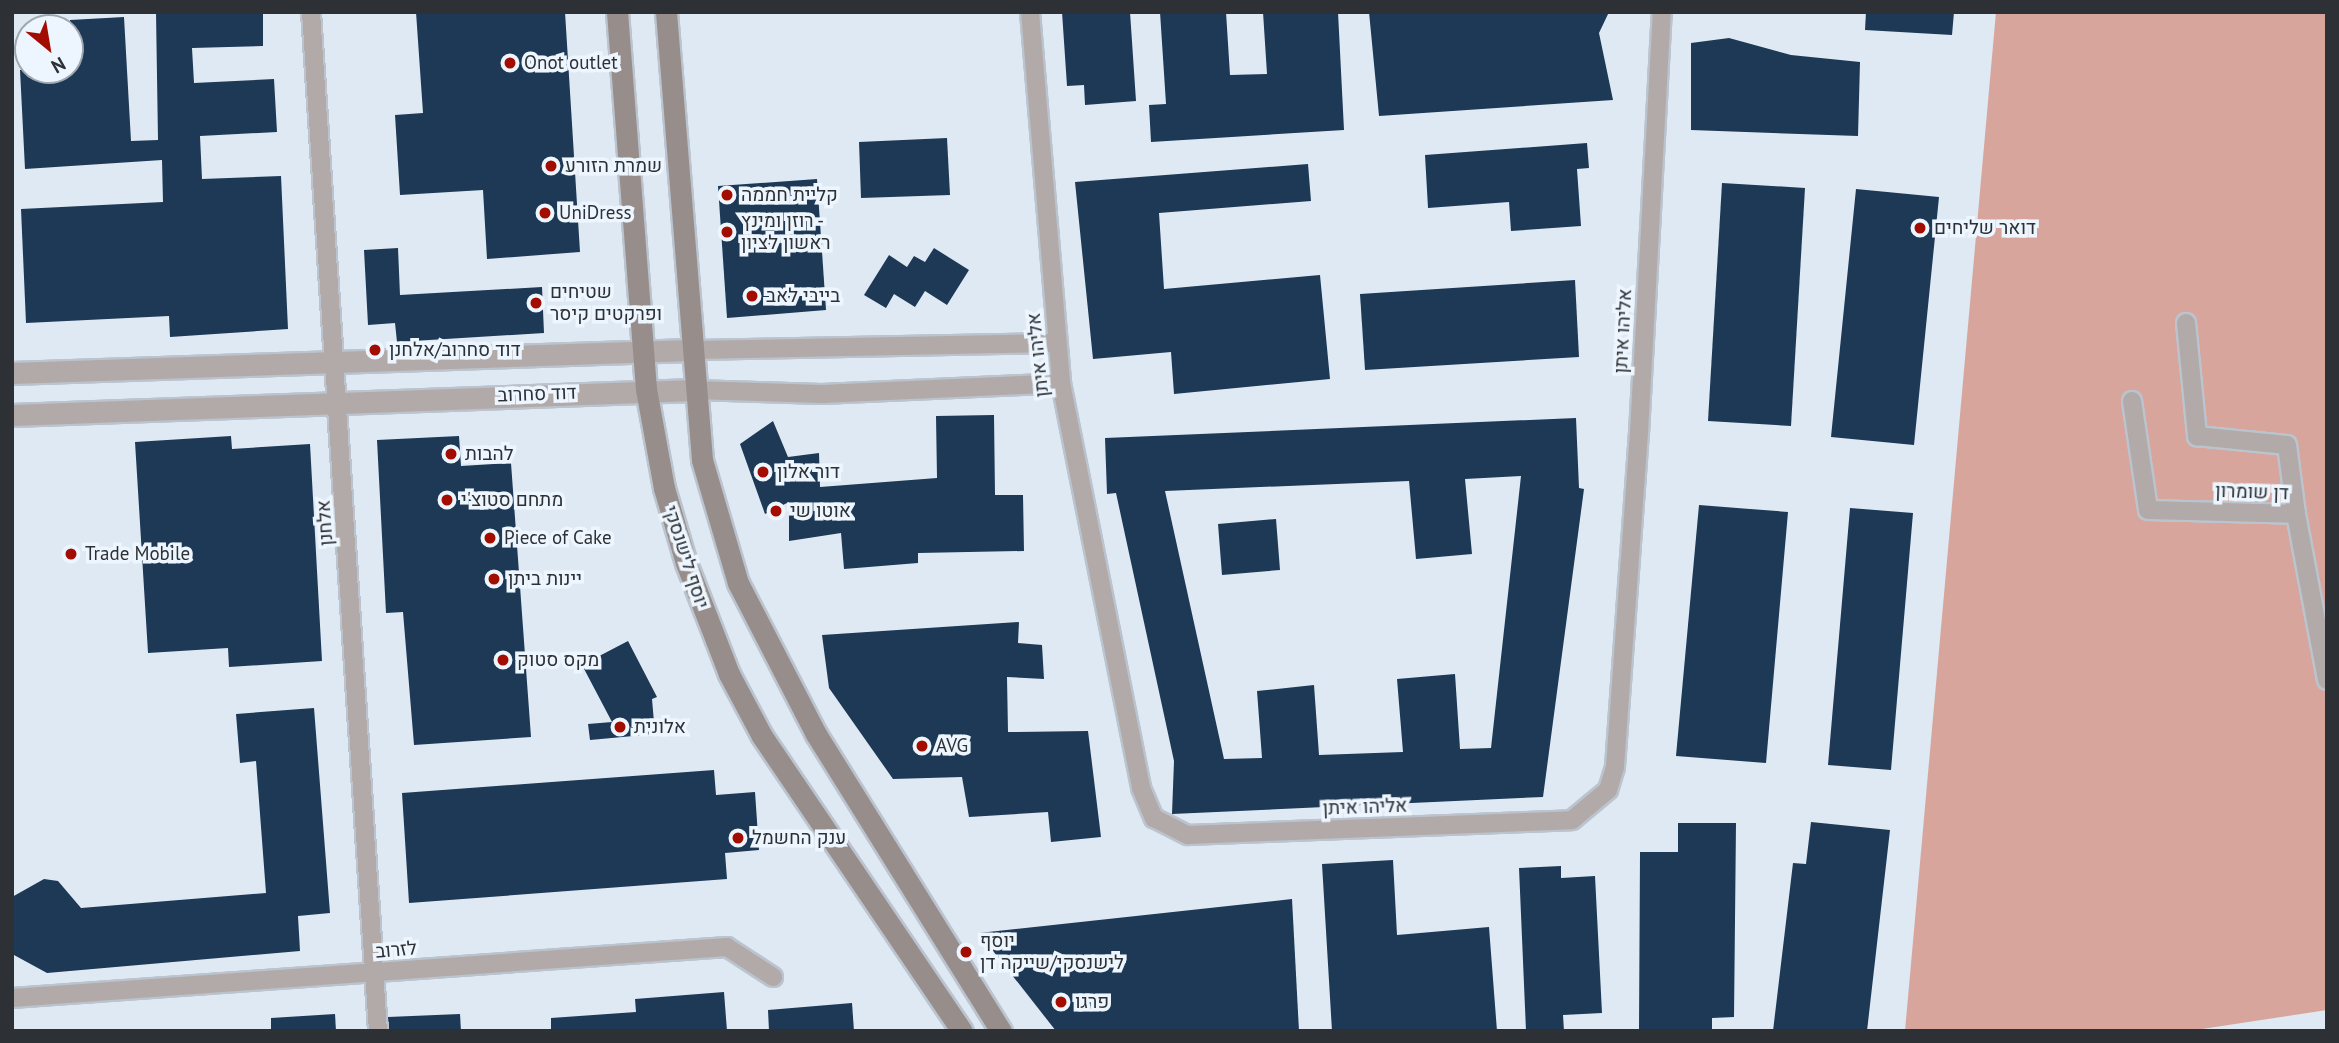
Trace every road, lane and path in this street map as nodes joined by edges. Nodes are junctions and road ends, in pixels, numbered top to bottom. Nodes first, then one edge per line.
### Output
1 (311, 12) edge
2 (617, 12) edge
3 (666, 12) edge
4 (1030, 12) edge
5 (1662, 12) edge
6 (2186, 323) dead end
7 (1057, 343) junction
8 (643, 350) junction
9 (691, 350) junction
10 (334, 361) junction
11 (12, 373) edge
12 (1061, 383) junction
13 (646, 389) junction
14 (694, 390) junction
15 (2132, 401) dead end
16 (338, 403) junction
17 (12, 415) edge
18 (2296, 514) junction
19 (2327, 680) edge
20 (374, 973) junction
21 (773, 978) dead end
22 (12, 998) edge
23 (378, 1031) edge
24 (962, 1031) edge
25 (1001, 1031) edge

1 - 10 street, אלחנן
2 - 8 main road, יוסף לישנסקי
3 - 9 main road
4 - 7 street, אליהו איתן
5 - 12 street, אליהו איתן
6 - 18 street
7 - 9 street, דוד סחרוב
7 - 12 street, אליהו איתן
8 - 9 street, דוד סחרוב
8 - 10 street, דוד סחרוב
8 - 13 main road, יוסף לישנסקי
9 - 14 main road
10 - 11 street, דוד סחרוב
10 - 16 street, אלחנן
12 - 14 street, דוד סחרוב
13 - 14 street, דוד סחרוב
13 - 16 street, דוד סחרוב
13 - 24 main road, יוסף לישנסקי
14 - 25 main road
15 - 18 street, דן שומרון
16 - 17 street, דוד סחרוב
16 - 20 street, אלחנן
18 - 19 street, דן שומרון
20 - 21 street, לזרוב
20 - 22 street, לזרוב
20 - 23 street, אלחנן

